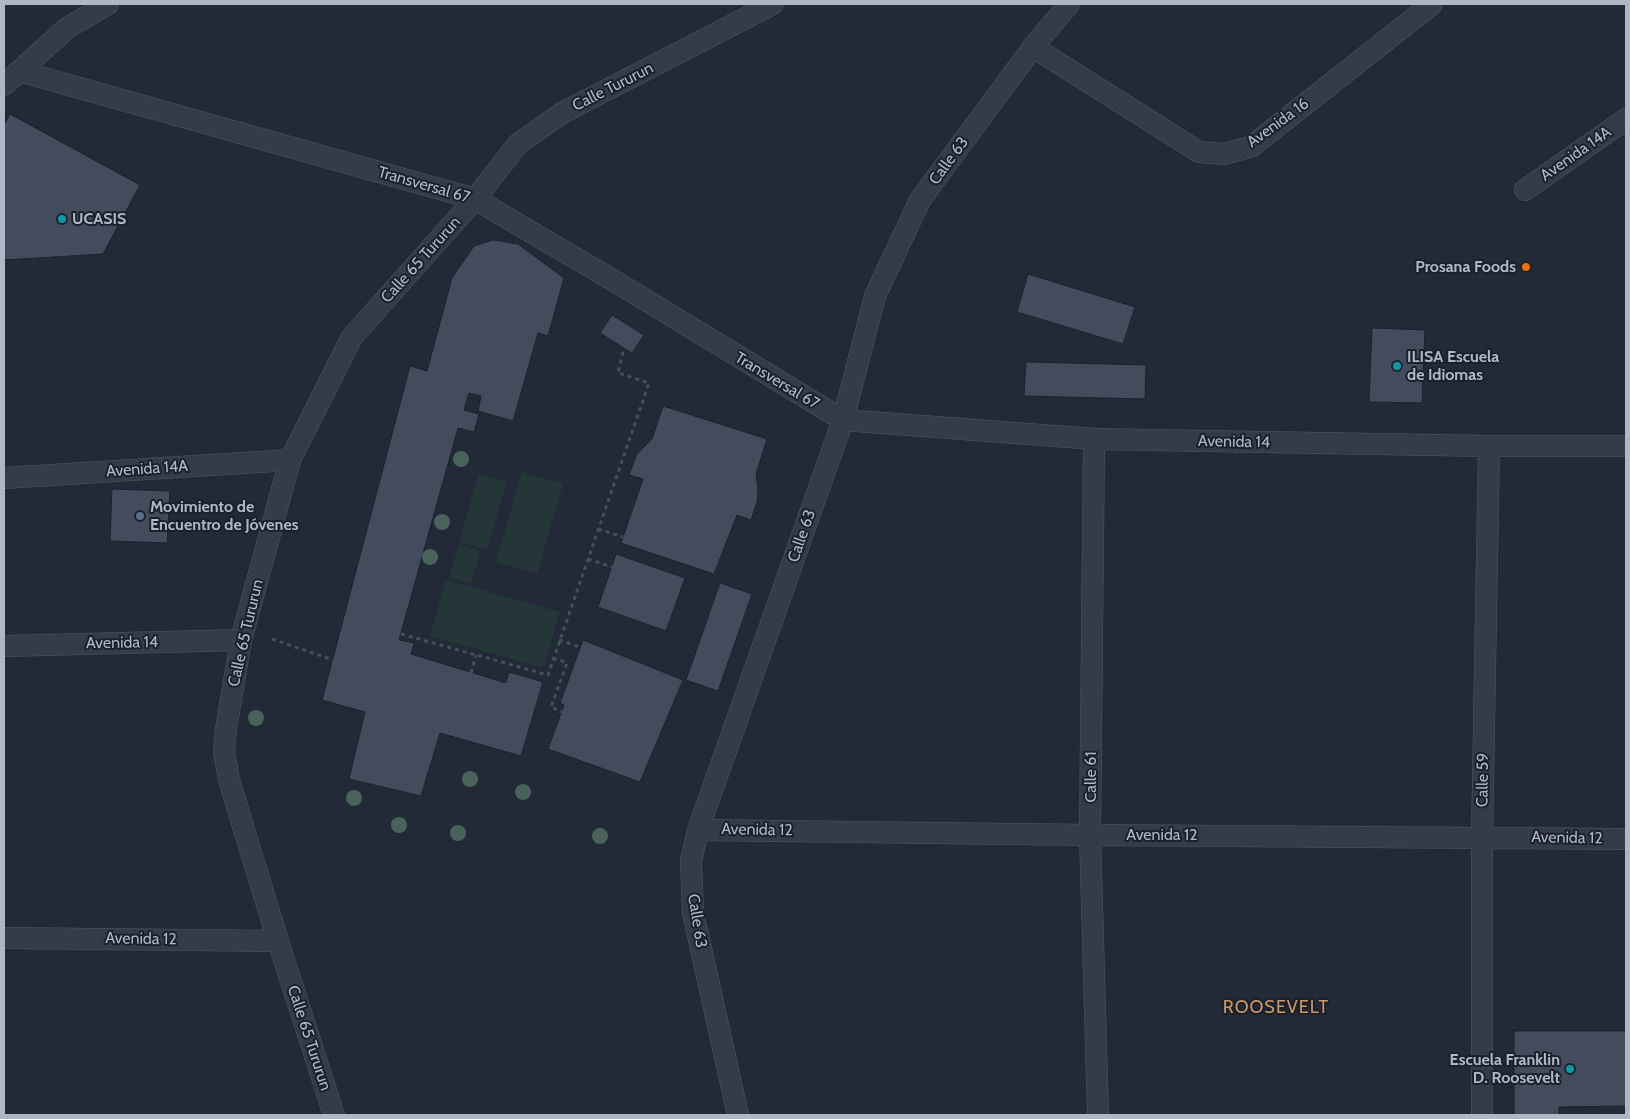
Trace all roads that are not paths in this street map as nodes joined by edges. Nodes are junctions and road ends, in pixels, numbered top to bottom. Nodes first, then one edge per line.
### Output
1 (108, 4) edge
2 (773, 4) edge
3 (1069, 4) edge
4 (1432, 4) edge
5 (1033, 47) junction
6 (11, 78) edge
7 (1626, 119) edge
8 (1525, 190) dead end
9 (475, 199) junction
10 (843, 420) junction
11 (1094, 439) junction
12 (1489, 446) junction
13 (1626, 446) edge
14 (290, 460) junction
15 (4, 478) edge
16 (241, 640) junction
17 (4, 646) edge
18 (698, 830) junction
19 (1090, 835) junction
20 (1482, 837) junction
21 (1626, 839) edge
22 (4, 938) edge
23 (278, 941) junction
24 (334, 1115) edge
25 (738, 1115) edge
26 (1098, 1115) edge
27 (1482, 1115) edge

1 - 6 street
2 - 9 street, Calle Tururun
3 - 5 street, Calle 63
4 - 5 street, Avenida 16
5 - 10 street, Calle 63
6 - 9 street, Transversal 67
7 - 8 street, Avenida 14A
9 - 10 street, Transversal 67
9 - 14 street, Calle 65 Tururun
10 - 11 street, Avenida 14
10 - 18 street, Calle 63
11 - 12 street, Avenida 14
11 - 19 street, Calle 61
12 - 13 street, Avenida 14
12 - 20 street, Calle 59
14 - 15 street, Avenida 14A
14 - 16 street, Calle 65 Tururun
16 - 17 street, Avenida 14
16 - 23 street, Calle 65 Tururun
18 - 19 street, Avenida 12
18 - 25 street, Calle 63
19 - 20 street, Avenida 12
19 - 26 street, Calle 61
20 - 21 street, Avenida 12
20 - 27 street, Calle 59
22 - 23 street, Avenida 12
23 - 24 street, Calle 65 Tururun

